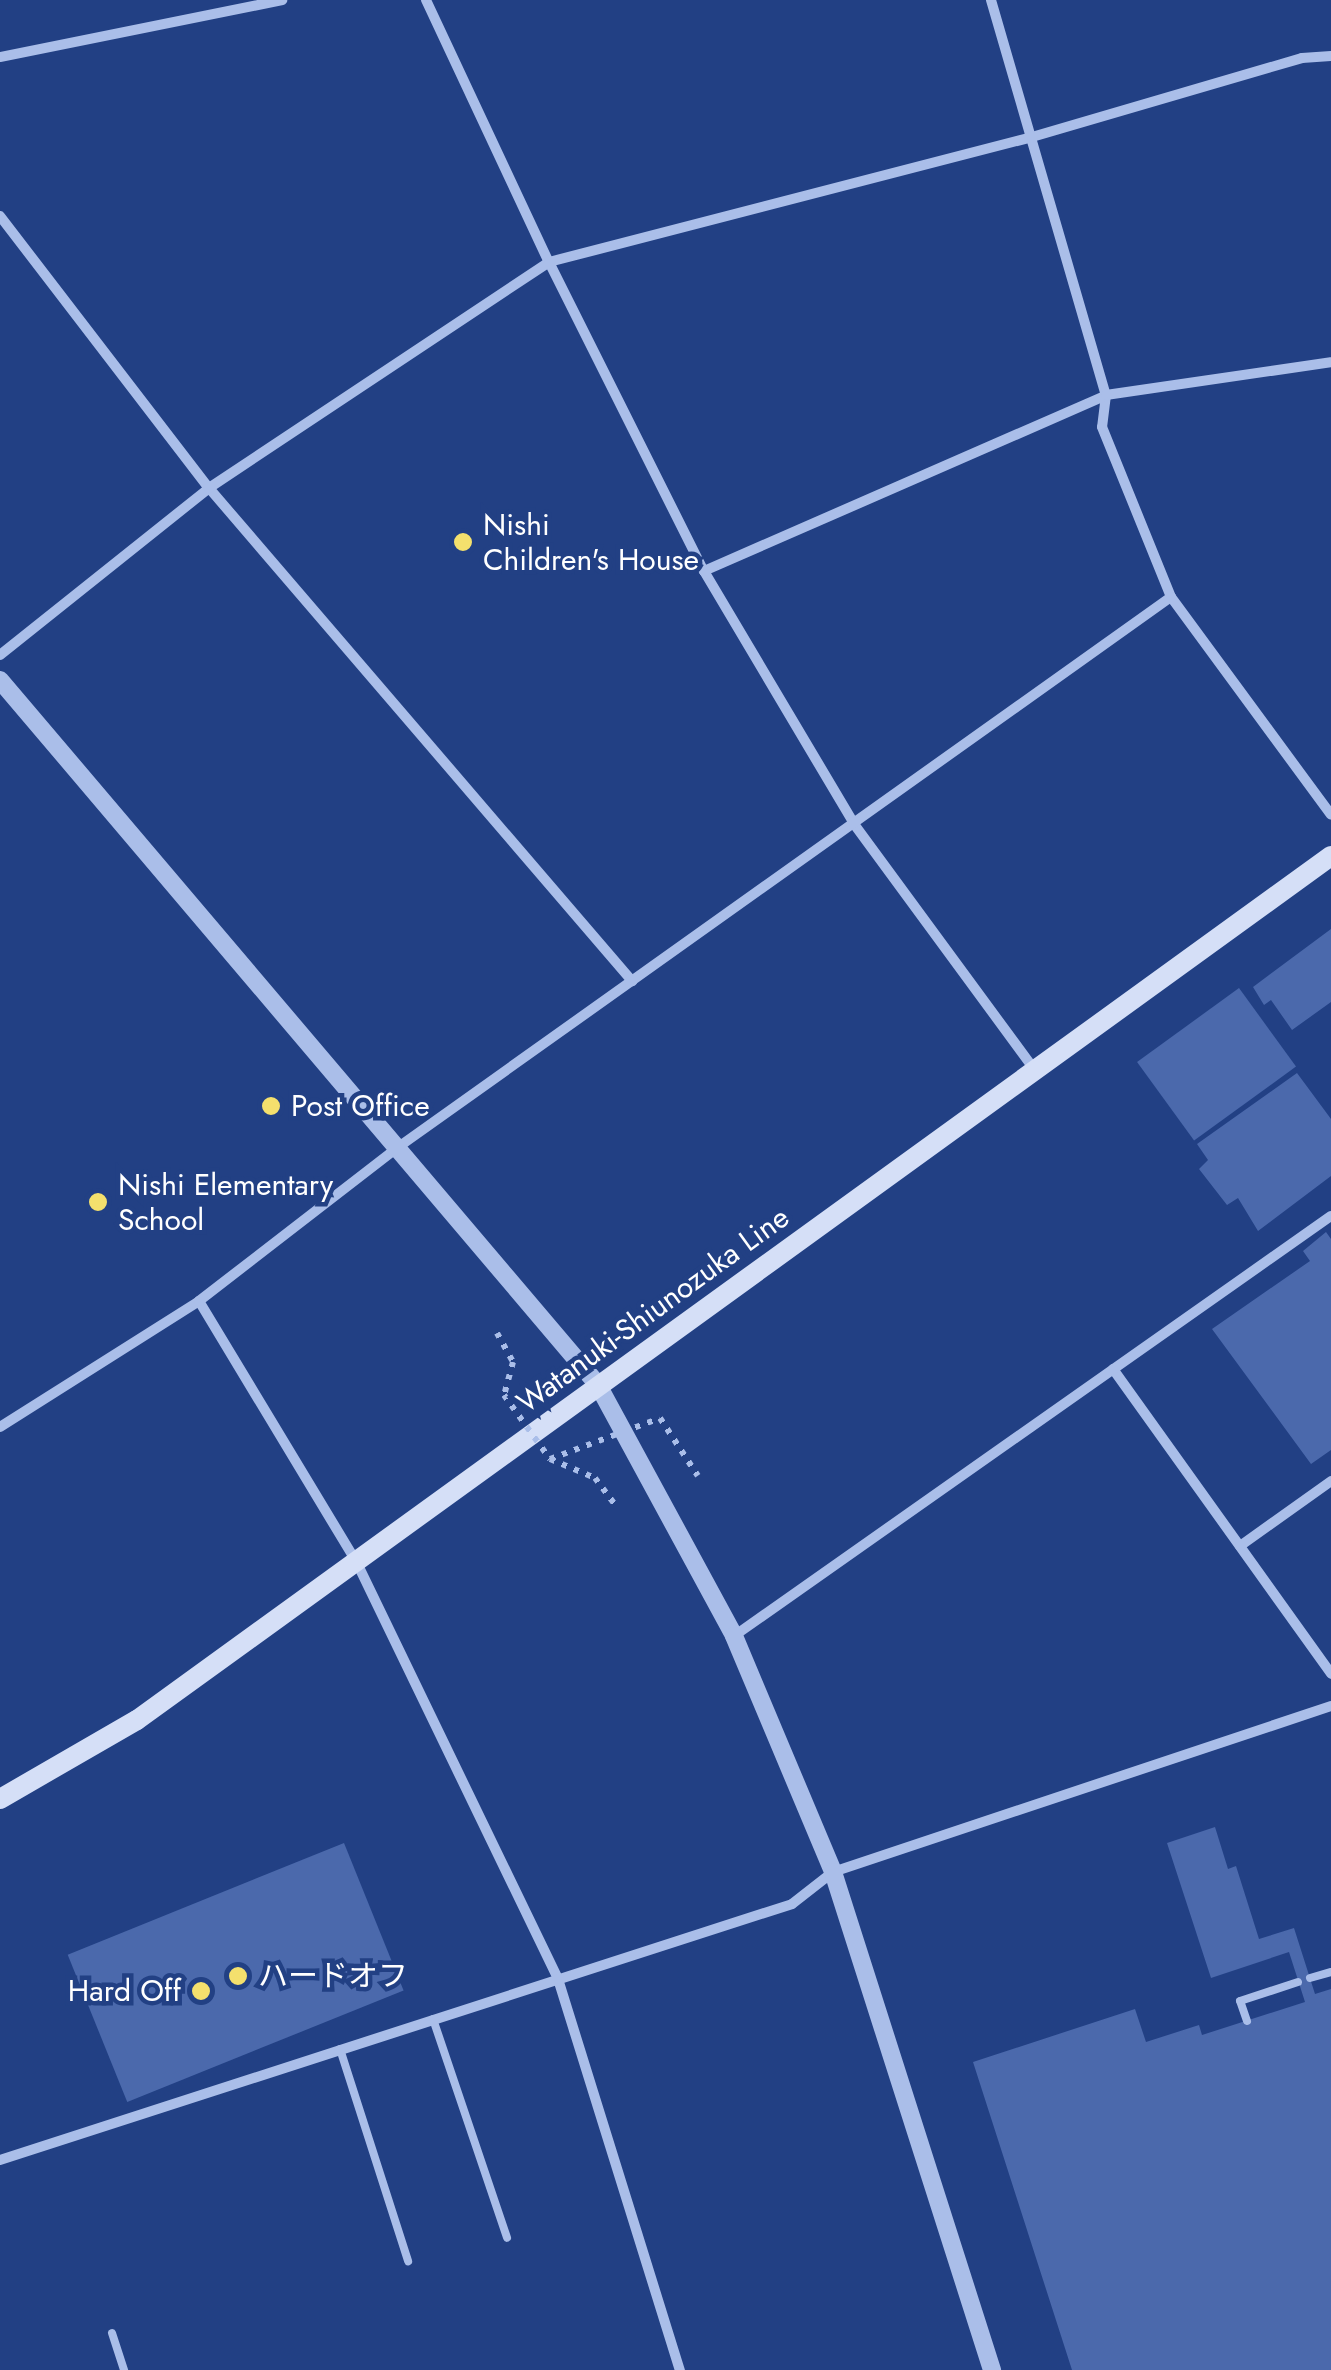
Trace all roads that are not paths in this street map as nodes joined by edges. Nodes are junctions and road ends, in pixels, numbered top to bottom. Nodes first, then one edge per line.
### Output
1 (282, 0) edge
2 (426, 0) edge
3 (991, 0) edge
4 (1331, 56) edge
5 (0, 57) edge
6 (1032, 137) junction
7 (0, 216) edge
8 (549, 262) junction
9 (1331, 362) edge
10 (1106, 395) junction
11 (209, 488) junction
12 (704, 571) junction
13 (1171, 597) junction
14 (0, 655) edge
15 (0, 680) edge
16 (1331, 815) edge
17 (854, 824) junction
18 (1331, 856) edge
19 (632, 981) junction
20 (1036, 1072) junction
21 (396, 1148) junction
22 (1331, 1216) edge
23 (198, 1301) junction
24 (1113, 1369) junction
25 (598, 1385) junction
26 (0, 1427) edge
27 (1331, 1481) edge
28 (1240, 1546) junction
29 (357, 1563) junction
30 (734, 1636) junction
31 (1331, 1674) edge
32 (1331, 1706) edge
33 (0, 1799) edge
34 (833, 1872) junction
35 (1331, 1972) edge
36 (1310, 1978) dead end
37 (558, 1980) junction
38 (1298, 1982) dead end
39 (433, 2019) junction
40 (1247, 2021) dead end
41 (340, 2049) junction
42 (0, 2160) edge
43 (507, 2238) dead end
44 (408, 2262) dead end
45 (112, 2333) dead end
46 (124, 2370) edge
47 (680, 2370) edge
48 (992, 2370) edge

1 - 5 street
2 - 8 street
3 - 6 street
4 - 6 street
6 - 8 street
6 - 10 street
7 - 11 street
8 - 11 street
8 - 12 street
9 - 10 street
10 - 12 street
10 - 13 street
11 - 14 street
11 - 19 street
12 - 17 street
13 - 16 street
13 - 17 street
15 - 21 street
17 - 19 street
17 - 20 street
18 - 20 main road, Watanuki-Shiunozuka Line
19 - 21 street
20 - 25 main road, Watanuki-Shiunozuka Line
21 - 23 street
21 - 25 street
22 - 24 street
23 - 26 street
23 - 29 street
24 - 28 street
24 - 30 street
25 - 29 main road, Watanuki-Shiunozuka Line
25 - 30 street
27 - 28 street
28 - 31 street
29 - 33 main road, Watanuki-Shiunozuka Line
29 - 37 street
30 - 34 street
32 - 34 street
34 - 37 street
34 - 48 street
35 - 36 lane
37 - 39 street
37 - 47 street
38 - 40 lane
39 - 41 street
39 - 43 lane
41 - 42 street
41 - 44 lane
45 - 46 lane

